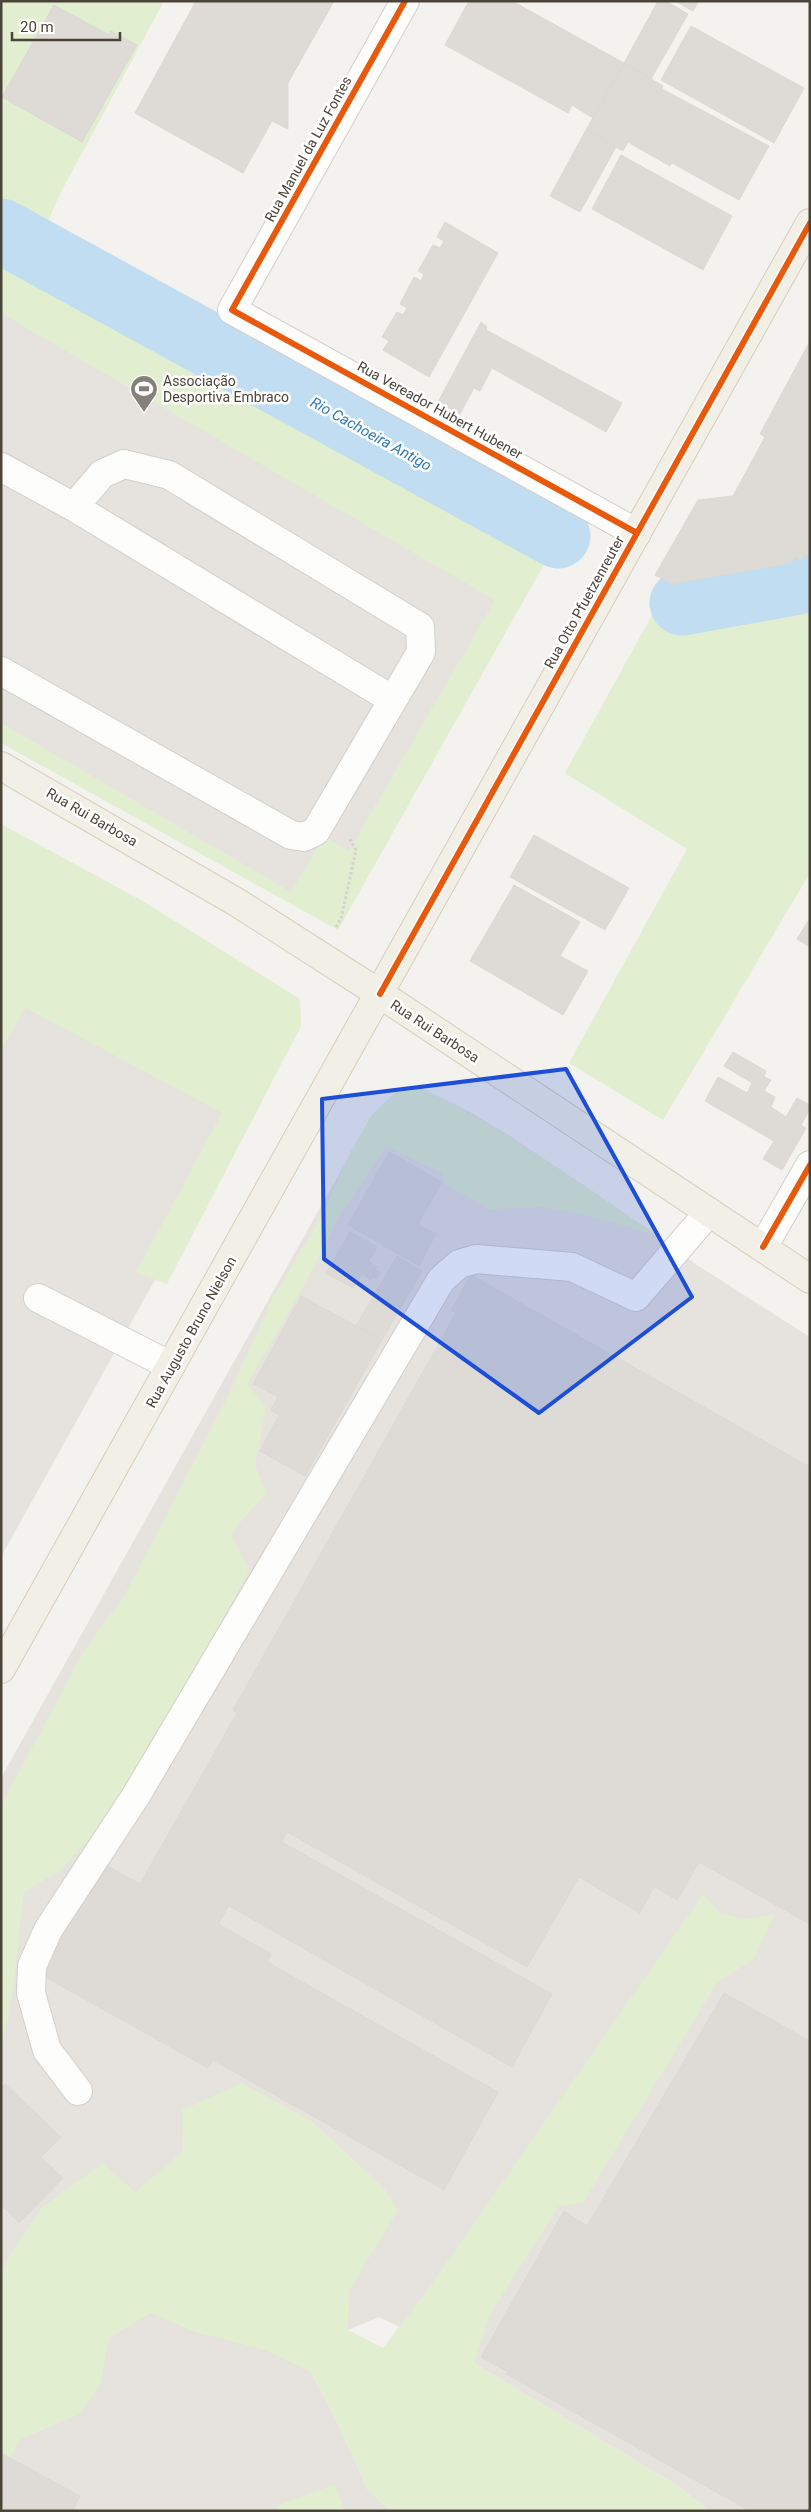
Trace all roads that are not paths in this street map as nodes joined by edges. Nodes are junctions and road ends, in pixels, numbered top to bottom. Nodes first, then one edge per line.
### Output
1 (405, 1) edge
2 (810, 223) edge
3 (232, 310) joint
4 (1, 467) edge
5 (74, 507) junction
6 (637, 533) junction
7 (1, 671) edge
8 (393, 700) junction
9 (1, 766) edge
10 (380, 994) junction
11 (810, 1165) edge
12 (709, 1212) junction
13 (763, 1247) junction
14 (810, 1279) edge
15 (38, 1298) dead end
16 (171, 1366) junction
17 (1, 1669) edge
18 (78, 2090) dead end

1 - 3 street, Rua Manuel da Luz Fontes
2 - 6 main road, Rua Otto Pfuetzenreuter
3 - 6 street, Rua Vereador Hubert Hubener
4 - 5 street
5 - 8 street
5 - 8 street
6 - 10 main road, Rua Otto Pfuetzenreuter
7 - 8 street
9 - 10 main road, Rua Rui Barbosa
10 - 12 main road, Rua Rui Barbosa
10 - 16 main road, Rua Augusto Bruno Nielson
11 - 13 street
12 - 13 main road, Rua Rui Barbosa
12 - 18 street
13 - 14 main road, Rua Rui Barbosa
15 - 16 street
16 - 17 main road, Rua Augusto Bruno Nielson

